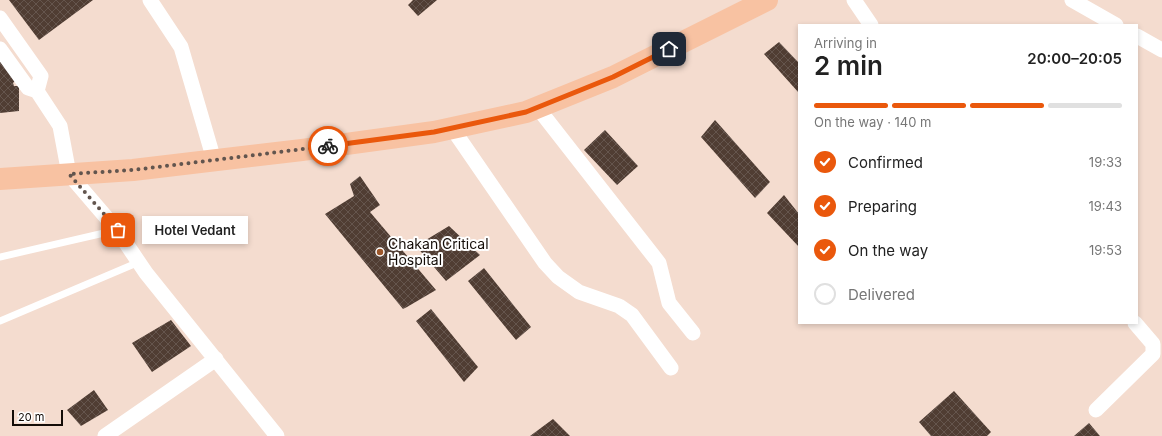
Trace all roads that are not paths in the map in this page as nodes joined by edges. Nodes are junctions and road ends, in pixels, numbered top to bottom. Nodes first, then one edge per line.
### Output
1 (150, 0) edge
2 (767, 0) edge
3 (854, 0) edge
4 (1072, 0) edge
5 (0, 18) edge
6 (870, 24) edge
7 (1114, 24) edge
8 (1138, 37) edge
9 (0, 49) edge
10 (1162, 50) edge
11 (37, 91) junction
12 (537, 107) junction
13 (452, 128) junction
14 (214, 160) junction
15 (69, 174) junction
16 (0, 179) edge
17 (118, 230) junction
18 (0, 257) edge
19 (139, 262) junction
20 (0, 321) edge
21 (1136, 324) edge
22 (693, 333) dead end
23 (216, 359) junction
24 (671, 368) dead end
25 (1096, 410) dead end
26 (105, 436) edge
27 (277, 436) edge

1 - 14 street
2 - 12 highway
3 - 6 street
4 - 7 street
5 - 11 street
8 - 10 street
9 - 11 street
11 - 15 street
12 - 13 highway
12 - 22 street
13 - 14 highway
13 - 24 street
14 - 15 highway
15 - 16 highway
15 - 17 street
17 - 18 lane
17 - 19 street
19 - 20 lane
19 - 23 street
21 - 25 street
23 - 26 street
23 - 27 street

